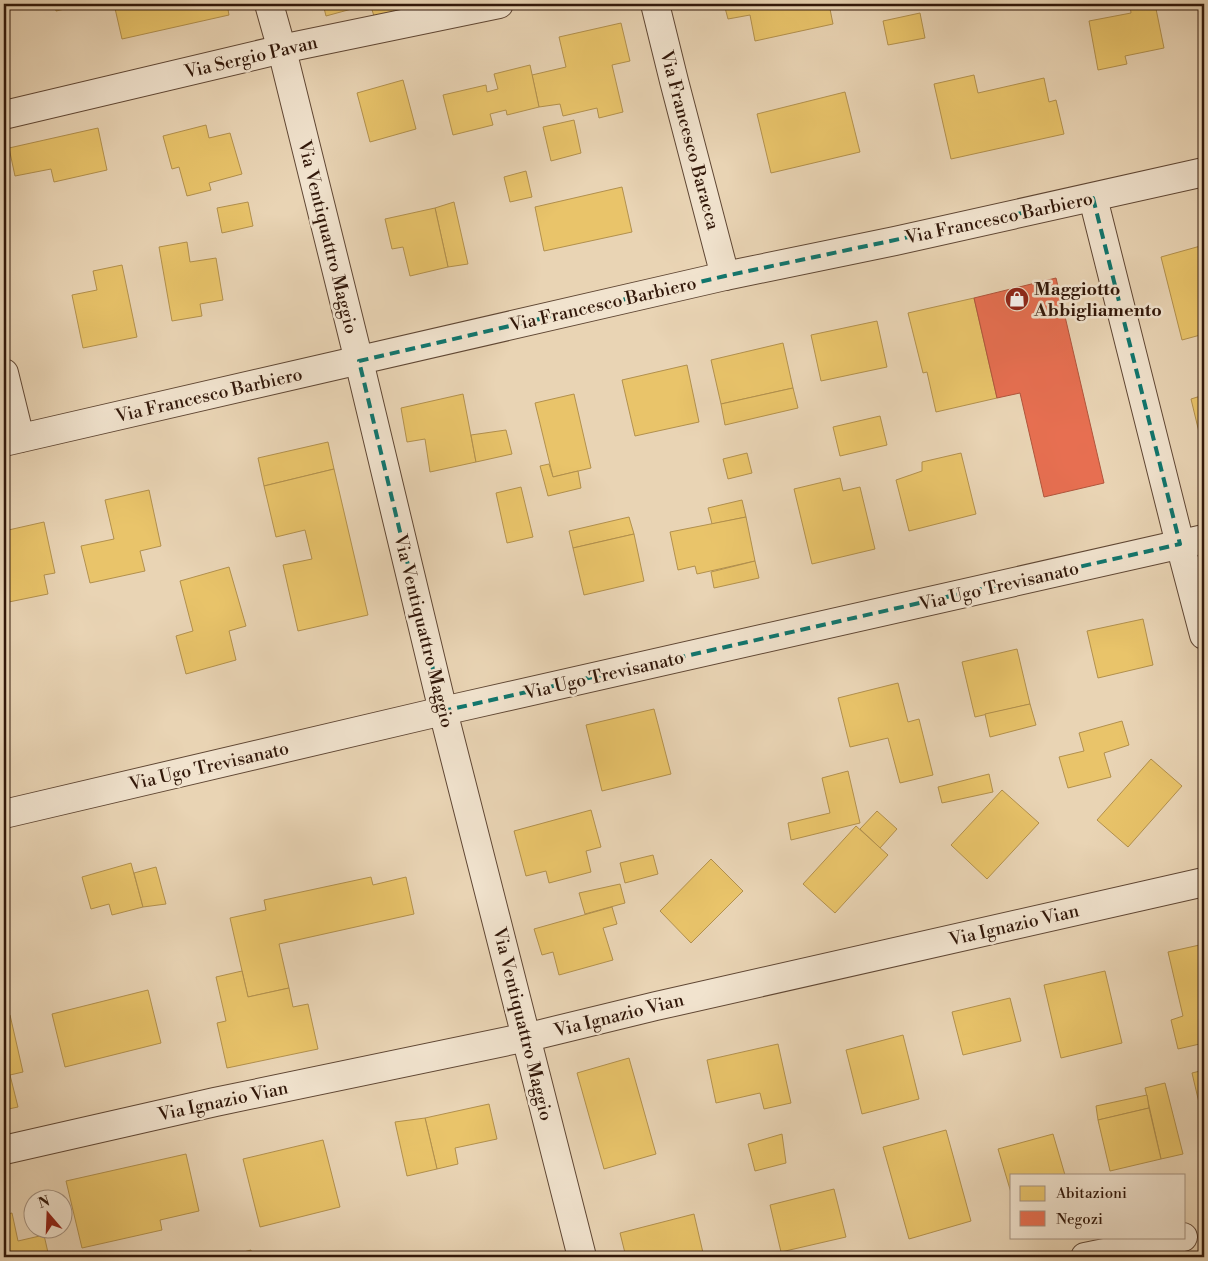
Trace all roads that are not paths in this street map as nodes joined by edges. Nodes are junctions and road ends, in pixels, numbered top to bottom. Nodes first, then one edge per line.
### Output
1 (269, 4) edge
2 (499, 4) edge
3 (655, 4) edge
4 (282, 50) junction
5 (4, 115) edge
6 (1204, 172) edge
7 (1093, 198) junction
8 (725, 276) junction
9 (359, 361) junction
10 (4, 372) edge
11 (12, 440) edge
12 (1192, 542) edge
13 (1204, 635) edge
14 (443, 711) junction
15 (4, 814) edge
16 (1204, 882) edge
17 (527, 1037) junction
18 (4, 1150) edge
19 (1204, 1233) edge
20 (1186, 1236) edge
21 (1178, 1238) edge
22 (582, 1257) edge
23 (1085, 1257) edge

1 - 4 street, Via Ventiquattro Maggio
2 - 4 street, Via Sergio Pavan
3 - 8 street, Via Francesco Baracca
4 - 5 street, Via Sergio Pavan
4 - 9 street, Via Ventiquattro Maggio
6 - 7 street, Via Francesco Barbiero
7 - 8 street, Via Francesco Barbiero
7 - 12 street
8 - 9 street, Via Francesco Barbiero
9 - 11 street, Via Francesco Barbiero
9 - 14 street, Via Ventiquattro Maggio
10 - 11 street
12 - 13 street
12 - 14 street, Via Ugo Trevisanato
14 - 15 street, Via Ugo Trevisanato
14 - 17 street, Via Ventiquattro Maggio
16 - 17 street, Via Ignazio Vian
17 - 18 street, Via Ignazio Vian
17 - 22 street, Via Ventiquattro Maggio
19 - 20 street
21 - 23 street

